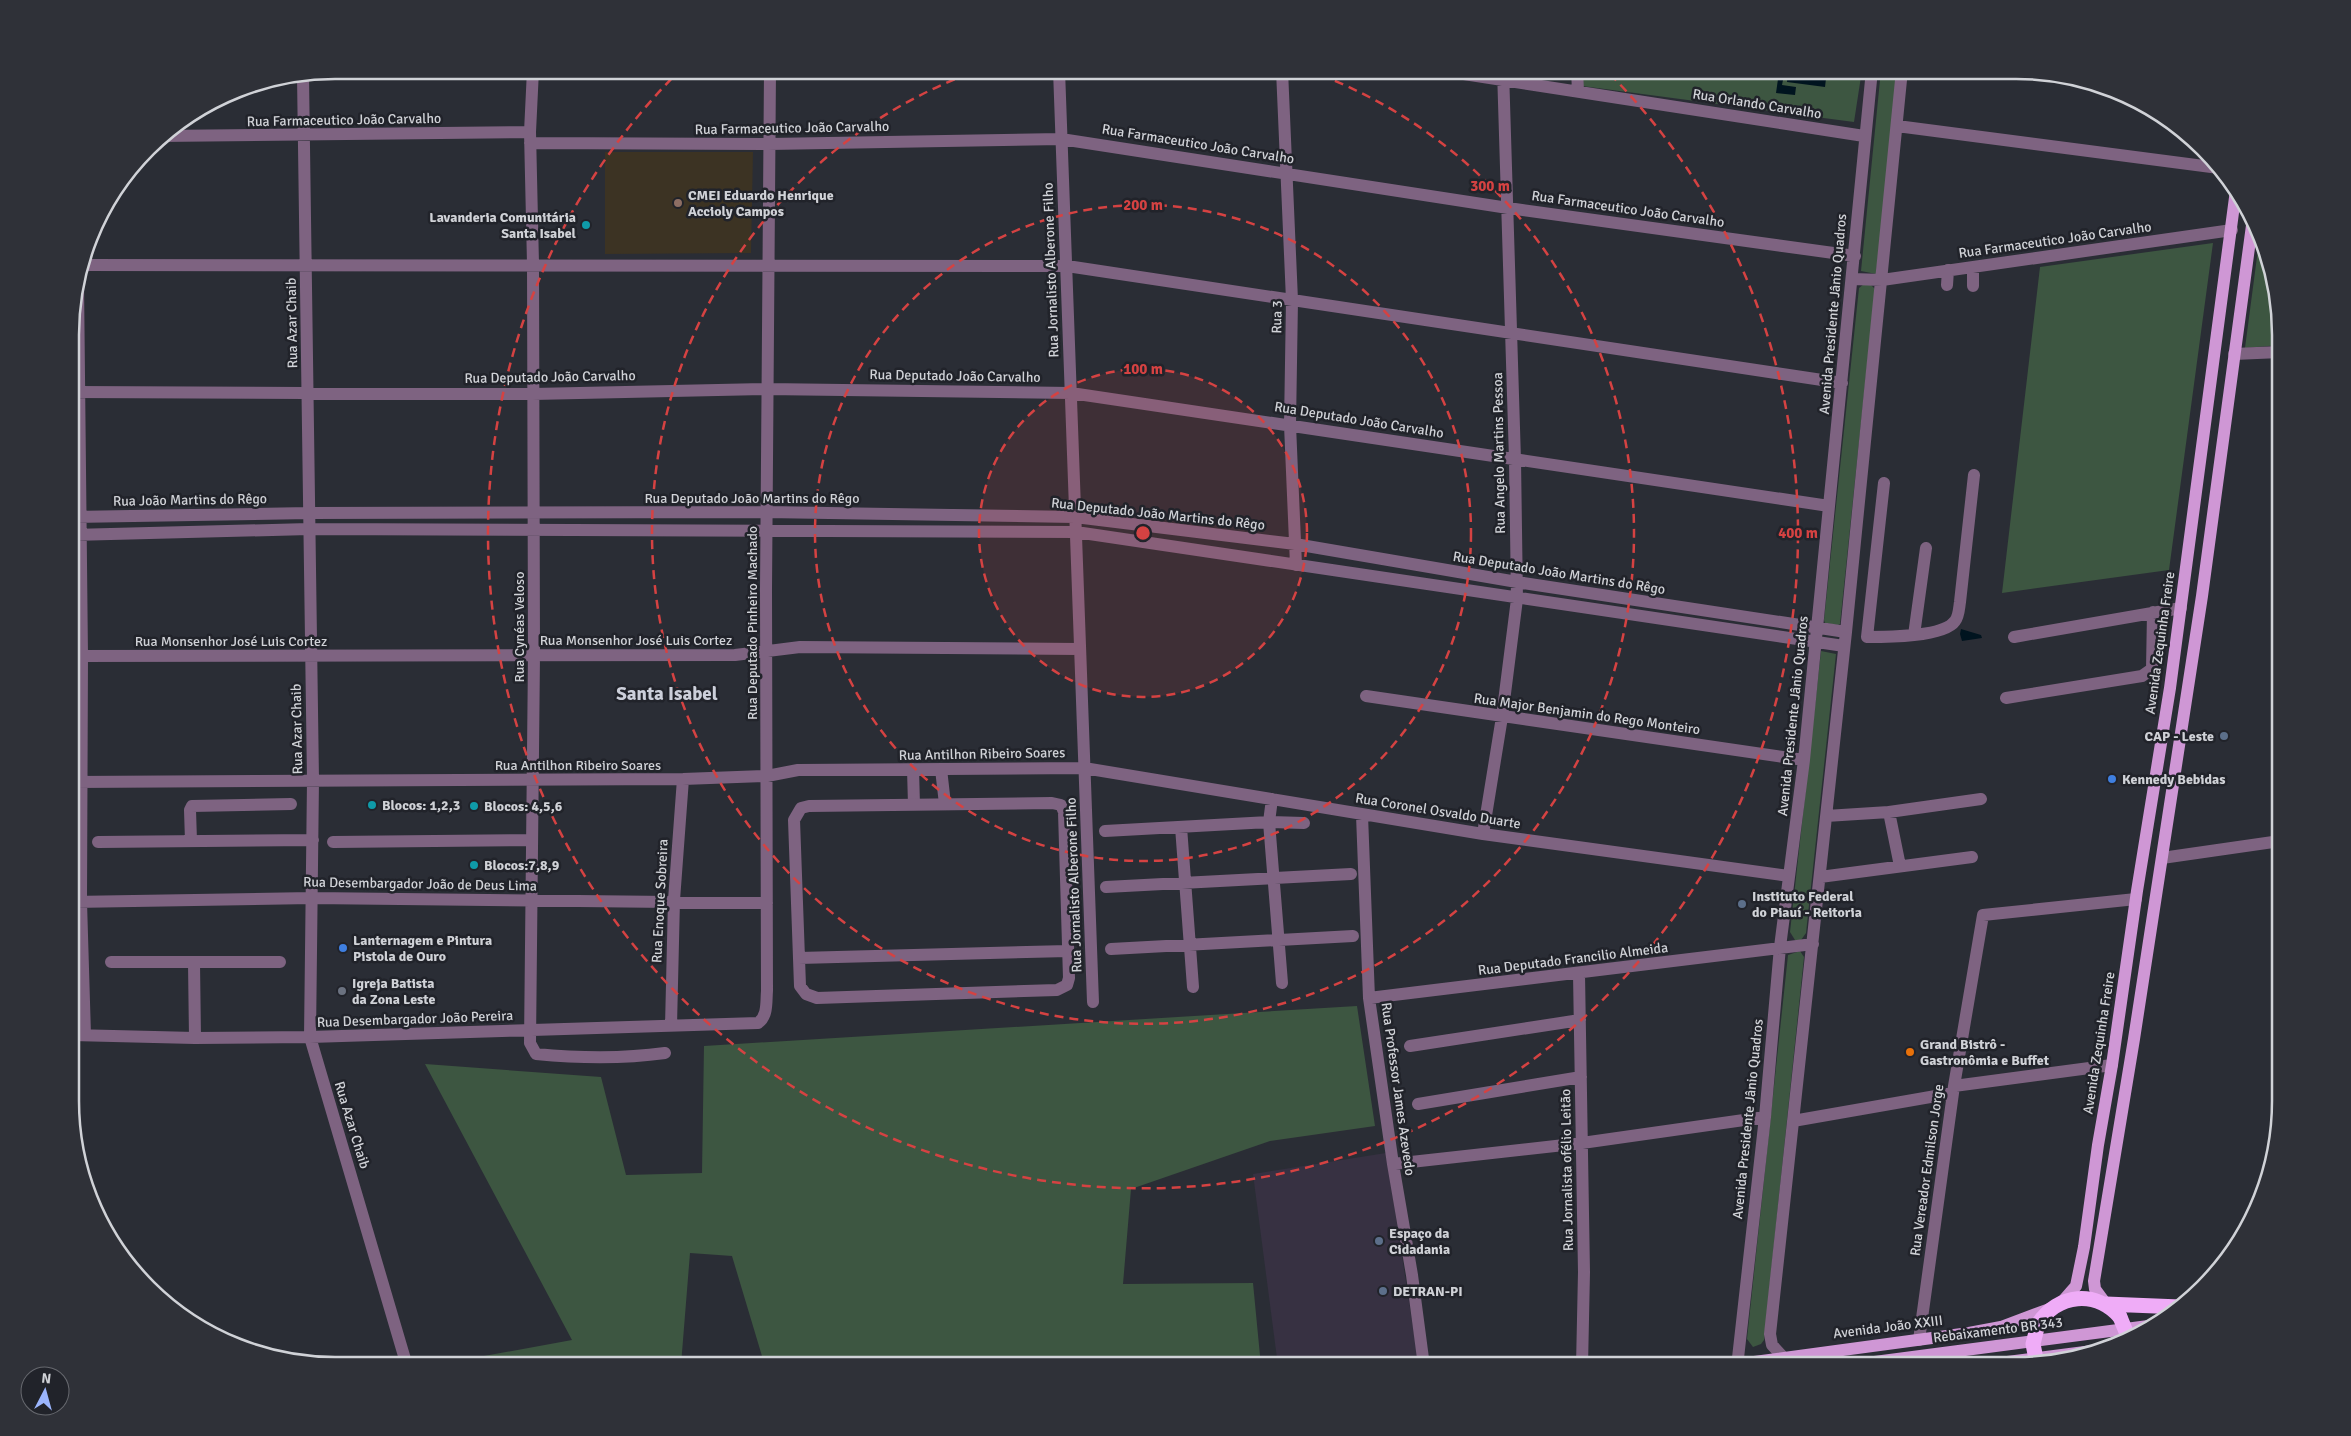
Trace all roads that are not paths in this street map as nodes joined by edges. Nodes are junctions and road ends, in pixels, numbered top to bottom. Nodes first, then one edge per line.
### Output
1 (533, 79) edge
2 (770, 79) edge
3 (1059, 79) edge
4 (1282, 79) edge
5 (1503, 79) edge
6 (1521, 79) edge
7 (1577, 79) edge
8 (1871, 79) edge
9 (1901, 79) edge
10 (303, 81) edge
11 (1578, 92) junction
12 (1897, 126) junction
13 (174, 136) edge
14 (303, 136) junction
15 (1864, 136) junction
16 (530, 138) junction
17 (1062, 139) junction
18 (769, 144) junction
19 (2210, 167) edge
20 (1287, 173) junction
21 (2235, 202) edge
22 (1508, 208) junction
23 (2232, 230) junction
24 (2251, 232) edge
25 (1855, 256) junction
26 (533, 264) junction
27 (88, 265) edge
28 (768, 265) junction
29 (306, 266) junction
30 (1066, 266) junction
31 (1973, 267) junction
32 (1948, 270) junction
33 (1853, 279) junction
34 (1882, 280) junction
35 (1947, 285) dead end
36 (1972, 286) dead end
37 (1292, 300) junction
38 (1512, 331) junction
39 (2272, 352) edge
40 (2234, 354) junction
41 (1842, 383) junction
42 (766, 389) junction
43 (79, 392) edge
44 (308, 392) junction
45 (1071, 393) junction
46 (533, 394) junction
47 (1290, 425) junction
48 (1515, 460) junction
49 (1974, 475) dead end
50 (1884, 484) dead end
51 (1829, 506) junction
52 (766, 512) junction
53 (309, 513) junction
54 (534, 513) junction
55 (79, 517) edge
56 (1075, 517) junction
57 (309, 529) junction
58 (534, 529) junction
59 (767, 530) junction
60 (1076, 532) junction
61 (79, 534) edge
62 (1295, 544) junction
63 (1926, 548) dead end
64 (1296, 565) junction
65 (2186, 568) junction
66 (2205, 570) junction
67 (1517, 582) junction
68 (2183, 593) junction
69 (2202, 596) junction
70 (1517, 599) junction
71 (2181, 608) junction
72 (2153, 612) junction
73 (1818, 628) junction
74 (1914, 635) junction
75 (1867, 637) junction
76 (2014, 637) dead end
77 (1845, 639) junction
78 (1816, 643) junction
79 (1079, 649) junction
80 (767, 652) junction
81 (534, 655) junction
82 (79, 656) edge
83 (310, 656) junction
84 (1366, 696) dead end
85 (2006, 698) dead end
86 (1502, 717) junction
87 (1804, 760) junction
88 (1084, 768) junction
89 (913, 769) junction
90 (941, 769) junction
91 (767, 776) junction
92 (683, 779) junction
93 (313, 780) junction
94 (532, 780) junction
95 (79, 782) edge
96 (1982, 799) dead end
97 (1272, 800) junction
98 (291, 804) dead end
99 (945, 804) junction
100 (914, 805) junction
101 (1889, 812) junction
102 (1362, 814) junction
103 (1826, 816) junction
104 (1268, 822) junction
105 (1304, 823) dead end
106 (1181, 827) junction
107 (1104, 831) dead end
108 (1483, 834) junction
109 (313, 840) junction
110 (532, 840) junction
111 (191, 841) junction
112 (98, 842) dead end
113 (334, 842) dead end
114 (2272, 842) edge
115 (1972, 857) dead end
116 (2162, 858) junction
117 (1900, 866) junction
118 (1351, 874) dead end
119 (1790, 876) junction
120 (1820, 877) junction
121 (1273, 878) junction
122 (1185, 883) junction
123 (1106, 887) dead end
124 (312, 898) junction
125 (531, 900) junction
126 (674, 900) junction
127 (2136, 900) junction
128 (79, 902) edge
129 (767, 903) junction
130 (1353, 936) dead end
131 (1278, 940) junction
132 (1813, 944) junction
133 (1190, 945) junction
134 (1780, 947) junction
135 (1111, 950) dead end
136 (1068, 951) junction
137 (799, 958) junction
138 (111, 962) dead end
139 (194, 962) junction
140 (280, 962) dead end
141 (1579, 974) junction
142 (1282, 983) dead end
143 (1192, 987) dead end
144 (1370, 998) junction
145 (1093, 1002) dead end
146 (1580, 1020) junction
147 (758, 1022) joint
148 (671, 1026) junction
149 (529, 1031) junction
150 (79, 1035) edge
151 (310, 1037) junction
152 (195, 1038) junction
153 (1410, 1046) dead end
154 (665, 1053) dead end
155 (2112, 1065) junction
156 (1580, 1077) junction
157 (1954, 1090) junction
158 (1418, 1104) dead end
159 (1765, 1117) junction
160 (1793, 1121) junction
161 (1582, 1143) junction
162 (2098, 1145) junction
163 (2114, 1153) junction
164 (1393, 1164) junction
165 (2106, 1304) junction
166 (2057, 1305) junction
167 (2169, 1307) edge
168 (2136, 1328) edge
169 (2126, 1333) edge
170 (1919, 1340) junction
171 (404, 1357) edge
172 (1423, 1357) edge
173 (1582, 1357) edge
174 (1738, 1357) edge
175 (1783, 1357) joint
176 (1912, 1357) edge
177 (2036, 1357) edge

1 - 16 street, Rua Cynéas Veloso
2 - 18 street, Rua Deputado Pinheiro Machado
3 - 17 street, Rua Jornalisto Alberone Filho
4 - 20 street, Rua 3
5 - 22 street, Rua Angelo Martins Pessoa
6 - 11 street, Rua Orlando Carvalho
7 - 11 street
8 - 15 street, Avenida Presidente Jânio Quadros
9 - 12 street
10 - 14 street, Rua Azar Chaib
11 - 15 street, Rua Orlando Carvalho
12 - 19 street
12 - 34 street
13 - 14 street, Rua Farmaceutico João Carvalho
14 - 16 street, Rua Farmaceutico João Carvalho
14 - 29 street, Rua Azar Chaib
15 - 25 street, Avenida Presidente Jânio Quadros
16 - 18 street, Rua Farmaceutico João Carvalho
16 - 26 street, Rua Cynéas Veloso
17 - 18 street, Rua Farmaceutico João Carvalho
17 - 20 street, Rua Farmaceutico João Carvalho
17 - 30 street, Rua Jornalisto Alberone Filho
18 - 28 street, Rua Deputado Pinheiro Machado
20 - 22 street, Rua Farmaceutico João Carvalho
20 - 37 street, Rua 3
21 - 23 main road, Avenida Zequinha Freire
22 - 25 street, Rua Farmaceutico João Carvalho
22 - 38 street, Rua Angelo Martins Pessoa
23 - 31 street, Rua Farmaceutico João Carvalho
23 - 65 main road, Avenida Zequinha Freire
24 - 40 main road
25 - 33 street, Avenida Presidente Jânio Quadros
26 - 28 street
26 - 29 street
26 - 46 street, Rua Cynéas Veloso
27 - 29 street
28 - 30 street
28 - 42 street, Rua Deputado Pinheiro Machado
29 - 44 street, Rua Azar Chaib
30 - 37 street
30 - 45 street, Rua Jornalisto Alberone Filho
31 - 32 street, Rua Farmaceutico João Carvalho
31 - 36 street
32 - 34 street, Rua Farmaceutico João Carvalho
32 - 35 street
33 - 34 street, Rua Farmaceutico João Carvalho
33 - 41 street, Avenida Presidente Jânio Quadros
34 - 77 street
37 - 38 street
37 - 47 street, Rua 3
38 - 41 street
38 - 48 street, Rua Angelo Martins Pessoa
39 - 40 street
40 - 66 main road
41 - 51 street, Avenida Presidente Jânio Quadros
42 - 45 street, Rua Deputado João Carvalho
42 - 46 street, Rua Deputado João Carvalho
42 - 52 street, Rua Deputado Pinheiro Machado
43 - 44 street, Rua Deputado João Carvalho
44 - 46 street, Rua Deputado João Carvalho
44 - 53 street, Rua Azar Chaib
45 - 47 street, Rua Deputado João Carvalho
45 - 56 street, Rua Jornalisto Alberone Filho
46 - 54 street, Rua Cynéas Veloso
47 - 48 street, Rua Deputado João Carvalho
47 - 62 street, Rua 3
48 - 51 street, Rua Deputado João Carvalho
48 - 67 street, Rua Angelo Martins Pessoa
49 - 74 street
50 - 75 street
51 - 73 street, Avenida Presidente Jânio Quadros
52 - 54 street, Rua Deputado João Martins do Rêgo
52 - 56 street, Rua Deputado João Martins do Rêgo
52 - 59 street, Rua Deputado Pinheiro Machado
53 - 54 street, Rua Deputado João Martins do Rêgo
53 - 55 street, Rua João Martins do Rêgo
53 - 57 street, Rua Azar Chaib
54 - 58 street, Rua Cynéas Veloso
56 - 60 street, Rua Jornalisto Alberone Filho
56 - 62 street, Rua Deputado João Martins do Rêgo
57 - 58 street, Rua Deputado João Martins do Rêgo
57 - 61 street
57 - 83 street, Rua Azar Chaib
58 - 59 street, Rua Deputado João Martins do Rêgo
58 - 81 street, Rua Cynéas Veloso
59 - 60 street, Rua Deputado João Martins do Rêgo
59 - 80 street, Rua Deputado Pinheiro Machado
60 - 64 street, Rua Deputado João Martins do Rêgo
60 - 79 street, Rua Jornalisto Alberone Filho
62 - 64 street, Rua 3
62 - 67 street, Rua Deputado João Martins do Rêgo
63 - 74 street
64 - 70 street, Rua Deputado João Martins do Rêgo
65 - 66 main road
65 - 68 main road, Avenida Zequinha Freire
66 - 69 main road
67 - 70 street, Rua Angelo Martins Pessoa
67 - 73 street, Rua Deputado João Martins do Rêgo
68 - 69 main road
68 - 71 main road, Avenida Zequinha Freire
69 - 116 main road
70 - 78 street, Rua Deputado João Martins do Rêgo
70 - 86 street, Rua Angelo Martins Pessoa
71 - 72 street
71 - 127 main road, Avenida Zequinha Freire
72 - 76 street
72 - 85 street
73 - 77 street, Rua Deputado João Martins do Rêgo
73 - 78 street, Avenida Presidente Jânio Quadros
74 - 75 street
75 - 77 street
77 - 78 street, Rua Deputado João Martins do Rêgo
77 - 103 street
78 - 87 street, Avenida Presidente Jânio Quadros
79 - 80 street, Rua Monsenhor José Luis Cortez
79 - 88 street, Rua Jornalisto Alberone Filho
80 - 81 street, Rua Monsenhor José Luis Cortez
80 - 91 street, Rua Deputado Pinheiro Machado
81 - 83 street, Rua Monsenhor José Luis Cortez
81 - 94 street, Rua Cynéas Veloso
82 - 83 street, Rua Monsenhor José Luis Cortez
83 - 93 street, Rua Azar Chaib
84 - 86 street, Rua Major Benjamin do Rego Monteiro
86 - 87 street, Rua Major Benjamin do Rego Monteiro
86 - 108 street, Rua Angelo Martins Pessoa
87 - 119 street, Avenida Presidente Jânio Quadros
88 - 90 street, Rua Antilhon Ribeiro Soares
88 - 97 street, Rua Coronel Osvaldo Duarte
88 - 145 street, Rua Jornalisto Alberone Filho
89 - 90 street, Rua Antilhon Ribeiro Soares
89 - 91 street, Rua Antilhon Ribeiro Soares
89 - 100 street
90 - 99 street
91 - 92 street, Rua Antilhon Ribeiro Soares
91 - 129 street, Rua Deputado Pinheiro Machado
92 - 94 street, Rua Antilhon Ribeiro Soares
92 - 126 street, Rua Enoque Sobreira
93 - 94 street, Rua Antilhon Ribeiro Soares
93 - 95 street, Rua Antilhon Ribeiro Soares
93 - 109 street, Rua Azar Chaib
94 - 110 street, Rua Cynéas Veloso
96 - 101 street
97 - 102 street, Rua Coronel Osvaldo Duarte
97 - 104 street
98 - 111 street
99 - 100 street
99 - 136 street
100 - 137 street
101 - 103 street
101 - 117 street
102 - 108 street, Rua Coronel Osvaldo Duarte
102 - 144 street, Rua Professor James Azevedo
103 - 120 street
104 - 105 street
104 - 106 street
104 - 121 street
106 - 107 street
106 - 122 street
108 - 119 street, Rua Coronel Osvaldo Duarte
109 - 111 street
109 - 124 street, Rua Azar Chaib
110 - 113 street
110 - 125 street, Rua Cynéas Veloso
111 - 112 street
114 - 116 street
115 - 117 street
116 - 163 main road
117 - 120 street
118 - 121 street
119 - 134 street, Avenida Presidente Jânio Quadros
120 - 132 street
121 - 122 street
121 - 131 street
122 - 123 street
122 - 133 street
124 - 125 street, Rua Desembargador João de Deus Lima
124 - 128 street, Rua Desembargador João de Deus Lima
124 - 151 street, Rua Azar Chaib
125 - 126 street, Rua Desembargador João de Deus Lima
125 - 149 street, Rua Cynéas Veloso
126 - 129 street, Rua Desembargador João de Deus Lima
126 - 148 street, Rua Enoque Sobreira
127 - 155 main road, Avenida Zequinha Freire
127 - 157 street, Rua Vereador Edmilson Jorge
129 - 147 street, Rua Deputado Pinheiro Machado
130 - 131 street
131 - 133 street
131 - 142 street
132 - 134 street, Rua Deputado Francilio Almeida
132 - 160 street
133 - 135 street
133 - 143 street
134 - 141 street, Rua Deputado Francilio Almeida
134 - 159 street, Avenida Presidente Jânio Quadros
136 - 137 street
136 - 137 street
138 - 139 street
139 - 140 street
139 - 152 street
141 - 144 street, Rua Deputado Francilio Almeida
141 - 146 street, Rua Jornalista ofélio Leitão
144 - 164 street, Rua Professor James Azevedo
146 - 153 street
146 - 156 street, Rua Jornalista ofélio Leitão
147 - 148 street, Rua Desembargador João Pereira
148 - 149 street, Rua Desembargador João Pereira
149 - 151 street, Rua Desembargador João Pereira
149 - 154 street, Rua Cynéas Veloso
150 - 152 street, Rua Desembargador João Pereira
151 - 152 street, Rua Desembargador João Pereira
151 - 171 street, Rua Azar Chaib
155 - 157 street
155 - 162 main road, Avenida Zequinha Freire
156 - 158 street
156 - 161 street, Rua Jornalista ofélio Leitão
157 - 160 street
157 - 170 street, Rua Vereador Edmilson Jorge
159 - 161 street
159 - 174 street, Avenida Presidente Jânio Quadros
160 - 175 street
161 - 164 street
161 - 173 street, Rua Jornalista ofélio Leitão
162 - 163 main road
162 - 166 main road, Avenida Zequinha Freire
163 - 165 main road
164 - 172 street, Rua Professor James Azevedo
165 - 166 highway
165 - 167 highway
165 - 169 highway, bridge
166 - 170 main road, Avenida João XXIII
166 - 177 highway, bridge
168 - 176 main road, Rebaixamento BR 343
170 - 175 main road, Avenida João XXIII

